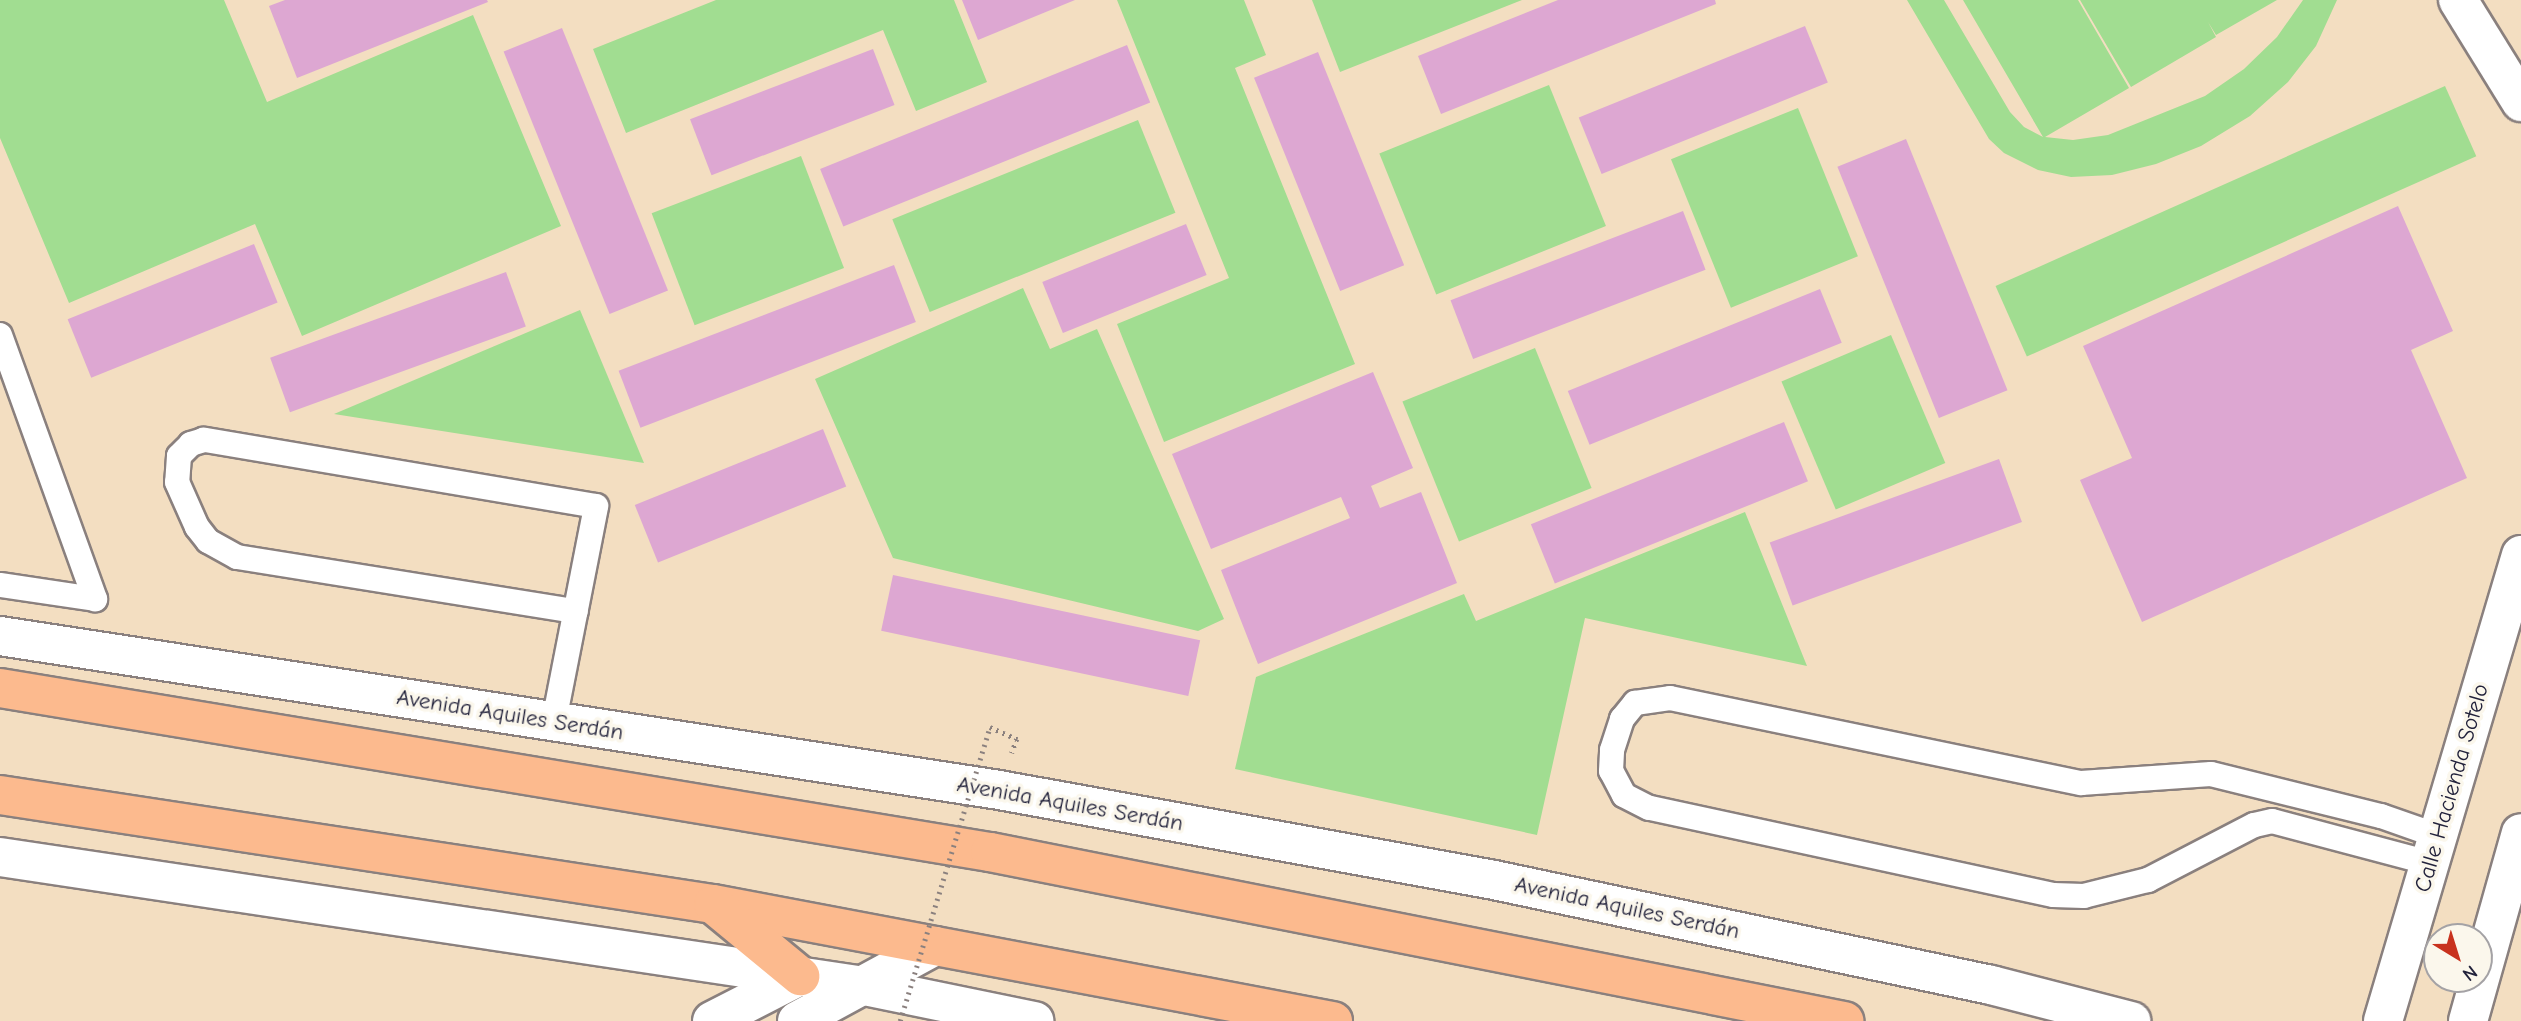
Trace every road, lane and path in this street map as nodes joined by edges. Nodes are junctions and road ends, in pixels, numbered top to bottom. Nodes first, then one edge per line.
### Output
1 (2462, 1) edge
2 (2521, 102) edge
3 (0, 335) edge
4 (2521, 555) edge
5 (0, 586) edge
6 (576, 611) junction
7 (0, 636) edge
8 (0, 688) edge
9 (554, 721) junction
10 (990, 727) dead end
11 (0, 795) edge
12 (2521, 833) edge
13 (2434, 850) junction
14 (0, 857) edge
15 (713, 904) junction
16 (935, 946) junction
17 (800, 976) junction
18 (864, 986) junction
19 (712, 1021) edge
20 (797, 1021) edge
21 (900, 1021) edge
22 (1034, 1021) edge
23 (1333, 1021) edge
24 (1844, 1021) edge
25 (2131, 1021) edge
26 (2383, 1021) edge
27 (2468, 1021) edge

1 - 2 street
3 - 5 lane
4 - 13 street, Calle Hacienda Sotelo
6 - 6 lane
6 - 9 lane
7 - 9 street, Avenida Aquiles Serdán
8 - 24 main road
9 - 25 street, Avenida Aquiles Serdán
10 - 21 path, bridge
11 - 15 main road
12 - 27 street
13 - 13 lane
13 - 26 street, Calle Hacienda Sotelo
14 - 17 street
15 - 16 main road
15 - 17 main road
16 - 18 street
16 - 23 main road
17 - 18 street
17 - 19 street
18 - 20 street
18 - 22 street

